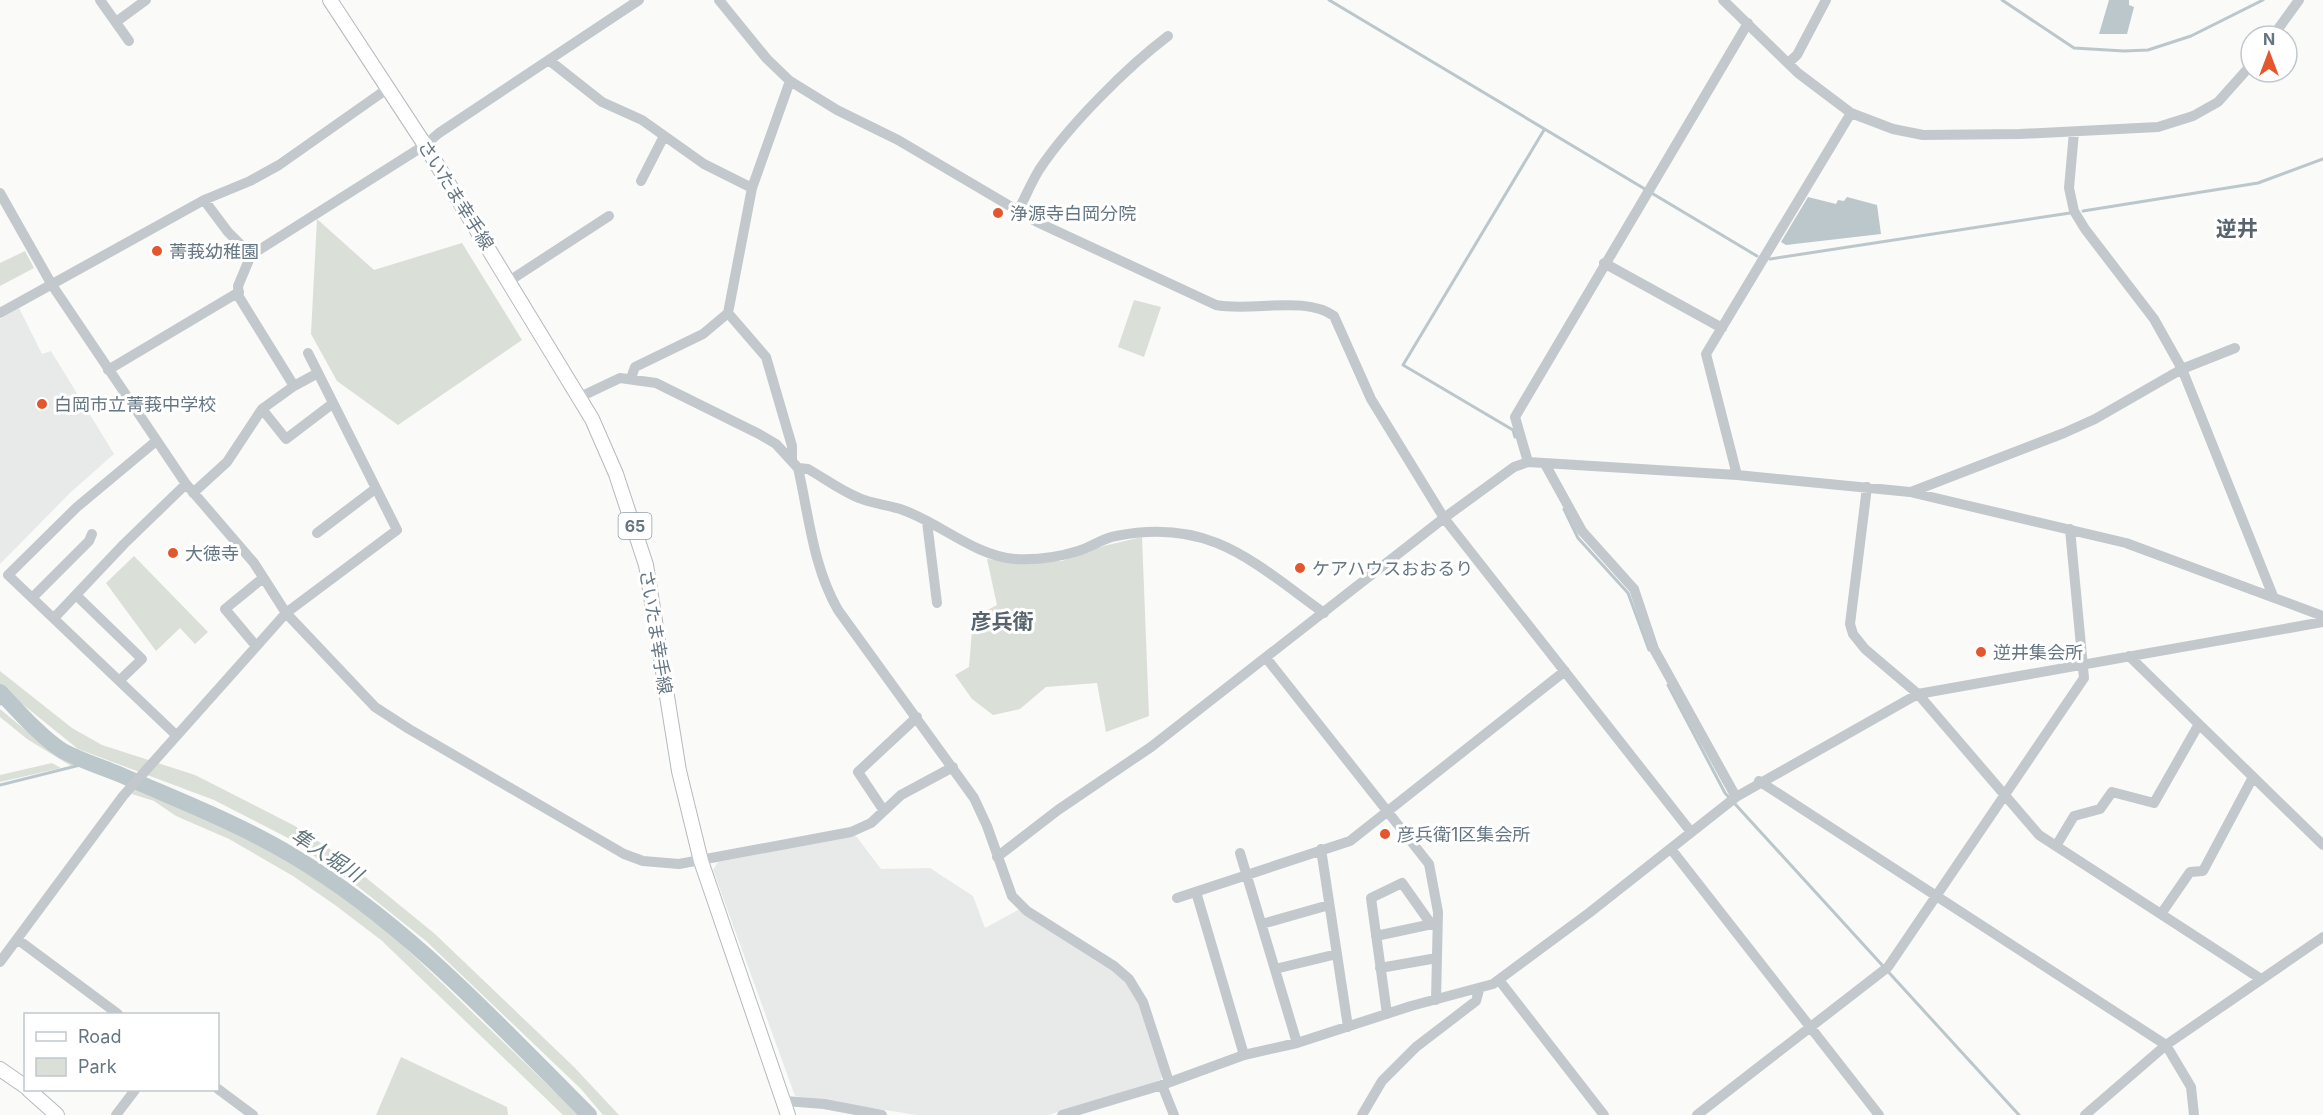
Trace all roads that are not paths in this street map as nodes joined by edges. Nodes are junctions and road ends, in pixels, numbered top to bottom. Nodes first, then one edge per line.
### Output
1 (100, 0) edge
2 (146, 0) edge
3 (330, 0) edge
4 (639, 0) edge
5 (719, 0) edge
6 (1723, 0) edge
7 (1826, 0) edge
8 (2299, 0) edge
9 (730, 5) edge
10 (116, 22) junction
11 (1748, 23) junction
12 (2282, 24) edge
13 (1168, 36) dead end
14 (129, 41) dead end
15 (550, 61) junction
16 (1788, 63) junction
17 (2239, 78) edge
18 (790, 81) junction
19 (387, 89) junction
20 (1851, 113) junction
21 (2074, 132) junction
22 (664, 136) junction
23 (425, 145) junction
24 (641, 181) dead end
25 (752, 188) junction
26 (0, 193) edge
27 (204, 200) junction
28 (1018, 211) junction
29 (609, 216) dead end
30 (251, 255) junction
31 (1604, 263) junction
32 (509, 281) junction
33 (52, 285) junction
34 (239, 292) junction
35 (0, 313) edge
36 (728, 313) junction
37 (1722, 328) junction
38 (2235, 348) dead end
39 (308, 352) dead end
40 (2182, 369) junction
41 (108, 370) junction
42 (318, 373) junction
43 (631, 378) junction
44 (294, 386) junction
45 (580, 397) junction
46 (332, 404) junction
47 (262, 409) junction
48 (155, 442) junction
49 (1528, 462) junction
50 (795, 463) junction
51 (1545, 464) junction
52 (1737, 474) junction
53 (1867, 487) junction
54 (190, 489) junction
55 (375, 489) junction
56 (1910, 492) junction
57 (1444, 518) junction
58 (927, 522) junction
59 (2070, 529) junction
60 (317, 533) dead end
61 (92, 534) dead end
62 (263, 578) junction
63 (76, 595) junction
64 (2273, 596) junction
65 (32, 598) junction
66 (937, 603) dead end
67 (286, 613) junction
68 (1324, 613) junction
69 (2323, 616) edge
70 (54, 618) junction
71 (2323, 622) edge
72 (256, 646) junction
73 (2129, 656) junction
74 (1267, 659) junction
75 (2085, 664) junction
76 (1565, 671) junction
77 (120, 680) junction
78 (1918, 694) junction
79 (917, 717) junction
80 (2199, 724) junction
81 (176, 735) junction
82 (953, 767) junction
83 (2253, 777) junction
84 (1759, 781) junction
85 (2004, 793) junction
86 (1736, 797) junction
87 (884, 811) junction
88 (1388, 811) junction
89 (1690, 832) junction
90 (2323, 844) edge
91 (2056, 846) junction
92 (1321, 849) junction
93 (1671, 849) junction
94 (1240, 853) dead end
95 (997, 857) junction
96 (701, 861) junction
97 (1247, 875) junction
98 (1196, 892) junction
99 (1936, 895) junction
100 (1177, 898) dead end
101 (1329, 904) junction
102 (2162, 915) junction
103 (1435, 923) junction
104 (1262, 924) junction
105 (1376, 936) junction
106 (2323, 937) edge
107 (17, 939) junction
108 (1337, 954) junction
109 (1437, 958) junction
110 (0, 962) edge
111 (1380, 968) junction
112 (1275, 969) junction
113 (2261, 979) junction
114 (1498, 980) junction
115 (1479, 990) junction
116 (1436, 1000) junction
117 (117, 1013) edge
118 (1387, 1014) junction
119 (1810, 1026) junction
120 (1348, 1027) junction
121 (1297, 1043) junction
122 (2166, 1045) junction
123 (1244, 1055) junction
124 (0, 1069) edge
125 (1165, 1083) junction
126 (24, 1086) edge
127 (219, 1090) edge
128 (30, 1091) edge
129 (134, 1091) edge
130 (787, 1108) edge
131 (57, 1115) edge
132 (116, 1115) edge
133 (253, 1115) edge
134 (882, 1115) edge
135 (1062, 1115) edge
136 (1174, 1115) edge
137 (1362, 1115) edge
138 (1604, 1115) edge
139 (1697, 1115) edge
140 (1879, 1115) edge
141 (2085, 1115) edge
142 (2194, 1115) edge

1 - 10 street
2 - 10 street
3 - 19 main road, さいたま幸手線 / 65
4 - 15 street
5 - 9 street
6 - 11 street
7 - 16 street
8 - 12 street
9 - 18 street
10 - 14 street
11 - 16 street
11 - 31 street
13 - 28 street
15 - 22 street
15 - 23 street
16 - 20 street
17 - 21 street
18 - 25 street
18 - 28 street
19 - 23 main road, さいたま幸手線 / 65
19 - 27 street
20 - 21 street
20 - 37 street
21 - 40 street
22 - 24 street
22 - 25 street
23 - 30 street
23 - 32 main road, さいたま幸手線 / 65
25 - 36 street
26 - 33 street
27 - 30 street
27 - 33 street
28 - 57 street
29 - 32 street
30 - 34 street
31 - 37 street
31 - 49 street
32 - 45 main road, さいたま幸手線 / 65
33 - 35 street
33 - 41 street
34 - 41 street
34 - 44 street
36 - 43 street
36 - 50 street
37 - 52 street
38 - 40 street
39 - 42 street
40 - 56 street
40 - 64 street
41 - 48 street
42 - 44 street
42 - 46 street
43 - 45 street
43 - 50 street
44 - 47 street
45 - 96 main road, さいたま幸手線 / 65
46 - 47 street
46 - 55 street
47 - 54 street
48 - 54 street
48 - 65 street
49 - 51 street
49 - 57 street
50 - 58 street
50 - 79 street
51 - 52 street
51 - 86 street
52 - 53 street
53 - 56 street
53 - 78 street
54 - 62 street
54 - 63 street
55 - 60 street
55 - 67 street
56 - 59 street
57 - 68 street
57 - 76 street
58 - 66 street
58 - 68 street
59 - 64 street
59 - 75 street
61 - 65 street
62 - 67 street
62 - 72 street
63 - 70 street
63 - 77 street
64 - 69 street
65 - 70 street
67 - 72 street
67 - 96 street
68 - 74 street
70 - 77 street
71 - 73 street
72 - 81 street
73 - 75 street
73 - 80 street
74 - 88 street
74 - 95 street
75 - 78 street
75 - 85 street
76 - 88 street
76 - 89 street
77 - 81 street
78 - 84 street
78 - 85 street
79 - 82 street
79 - 87 street
80 - 83 street
80 - 91 street
81 - 107 street
82 - 87 street
82 - 95 street
83 - 90 street
83 - 102 street
84 - 86 street
84 - 99 street
85 - 91 street
85 - 99 street
86 - 89 street
87 - 96 street
88 - 92 street
88 - 103 street
89 - 93 street
91 - 102 street
92 - 97 street
92 - 101 street
93 - 114 street
93 - 119 street
94 - 97 street
95 - 125 street
96 - 130 main road, さいたま幸手線 / 65
97 - 98 street
97 - 104 street
98 - 100 street
98 - 123 street
99 - 119 street
99 - 122 street
101 - 104 street
101 - 108 street
102 - 113 street
103 - 105 street
103 - 105 street
103 - 109 street
104 - 112 street
105 - 111 street
106 - 113 street
107 - 110 street
107 - 117 street
108 - 112 street
108 - 120 street
109 - 111 street
109 - 116 street
111 - 118 street
112 - 121 street
113 - 122 street
114 - 115 street
114 - 138 street
115 - 116 street
115 - 137 street
116 - 118 street
118 - 120 street
119 - 139 street
119 - 140 street
120 - 121 street
121 - 123 street
122 - 141 street
122 - 142 street
123 - 125 street
124 - 126 main road
125 - 135 street
125 - 136 street
127 - 133 street
128 - 131 main road
129 - 132 street
130 - 134 street

